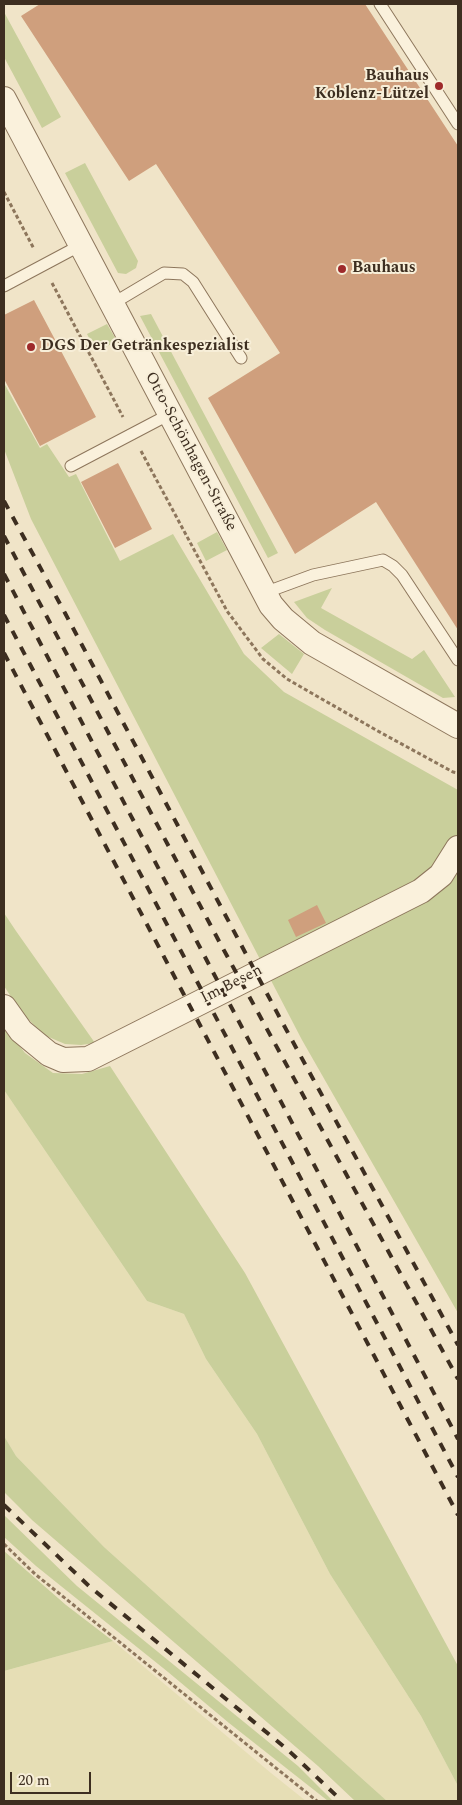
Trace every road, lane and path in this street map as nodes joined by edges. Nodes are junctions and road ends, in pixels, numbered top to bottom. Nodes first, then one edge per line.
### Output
1 (380, 4) edge
2 (4, 99) edge
3 (458, 124) edge
4 (81, 245) junction
5 (4, 286) edge
6 (112, 304) junction
7 (240, 358) dead end
8 (170, 414) junction
9 (71, 466) dead end
10 (264, 593) junction
11 (458, 660) edge
12 (458, 726) edge
13 (458, 848) edge
14 (4, 1007) edge
15 (4, 1544) edge
16 (318, 1801) edge

1 - 3 lane
2 - 4 street, Otto-Schönhagen-Straße
4 - 5 lane
4 - 6 street, Otto-Schönhagen-Straße
6 - 7 lane
6 - 8 street, Otto-Schönhagen-Straße
8 - 9 lane
8 - 10 street, Otto-Schönhagen-Straße
10 - 11 lane
10 - 12 street, Otto-Schönhagen-Straße
13 - 14 street, Im Besen
15 - 16 path

